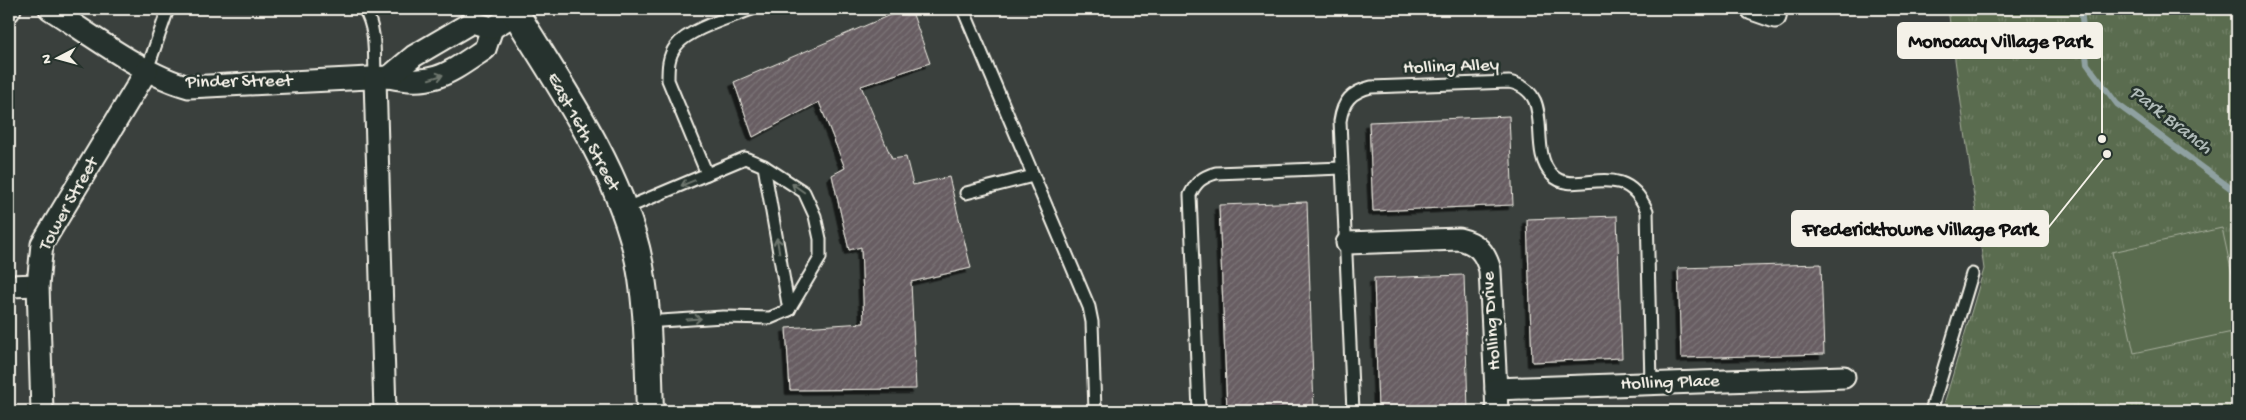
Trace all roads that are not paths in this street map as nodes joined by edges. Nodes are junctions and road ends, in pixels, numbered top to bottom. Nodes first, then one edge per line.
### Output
1 (50, 9) edge
2 (168, 9) edge
3 (364, 9) edge
4 (752, 9) edge
5 (963, 9) edge
6 (1752, 9) edge
7 (1776, 9) edge
8 (514, 12) edge
9 (492, 28) junction
10 (147, 70) junction
11 (382, 78) junction
12 (764, 166) junction
13 (1342, 168) junction
14 (707, 174) junction
15 (1034, 176) junction
16 (966, 194) dead end
17 (624, 209) junction
18 (1347, 243) junction
19 (1972, 274) dead end
20 (38, 285) junction
21 (9, 286) edge
22 (789, 310) junction
23 (646, 322) junction
24 (1844, 377) dead end
25 (1651, 384) junction
26 (1496, 389) junction
27 (42, 411) edge
28 (385, 411) edge
29 (650, 411) edge
30 (1095, 411) edge
31 (1199, 411) edge
32 (1353, 411) edge
33 (1497, 411) edge
34 (1932, 411) edge

1 - 10 street, Pinder Street
2 - 10 lane
3 - 11 lane
4 - 14 lane
5 - 15 lane
6 - 7 street
8 - 9 street
8 - 17 street, East 16th Street
9 - 11 street
11 -> 9 street, Pinder Street
10 - 11 street, Pinder Street
10 - 20 street, Tower Street
11 - 28 street
12 - 14 lane
22 -> 12 lane
22 -> 12 lane
13 - 18 lane, Holling Alley
13 - 25 lane, Holling Alley
13 - 31 lane
14 -> 17 lane
15 - 16 lane
15 - 30 lane
17 - 23 street, East 16th Street
18 - 26 street, Holling Drive
18 - 32 lane, Holling Alley
19 - 34 lane
20 - 21 street
20 - 27 street, Tower Street
23 -> 22 lane
23 - 29 street, East 16th Street
24 - 25 street, Holling Place
25 - 26 street, Holling Place
26 - 33 street, Holling Drive

